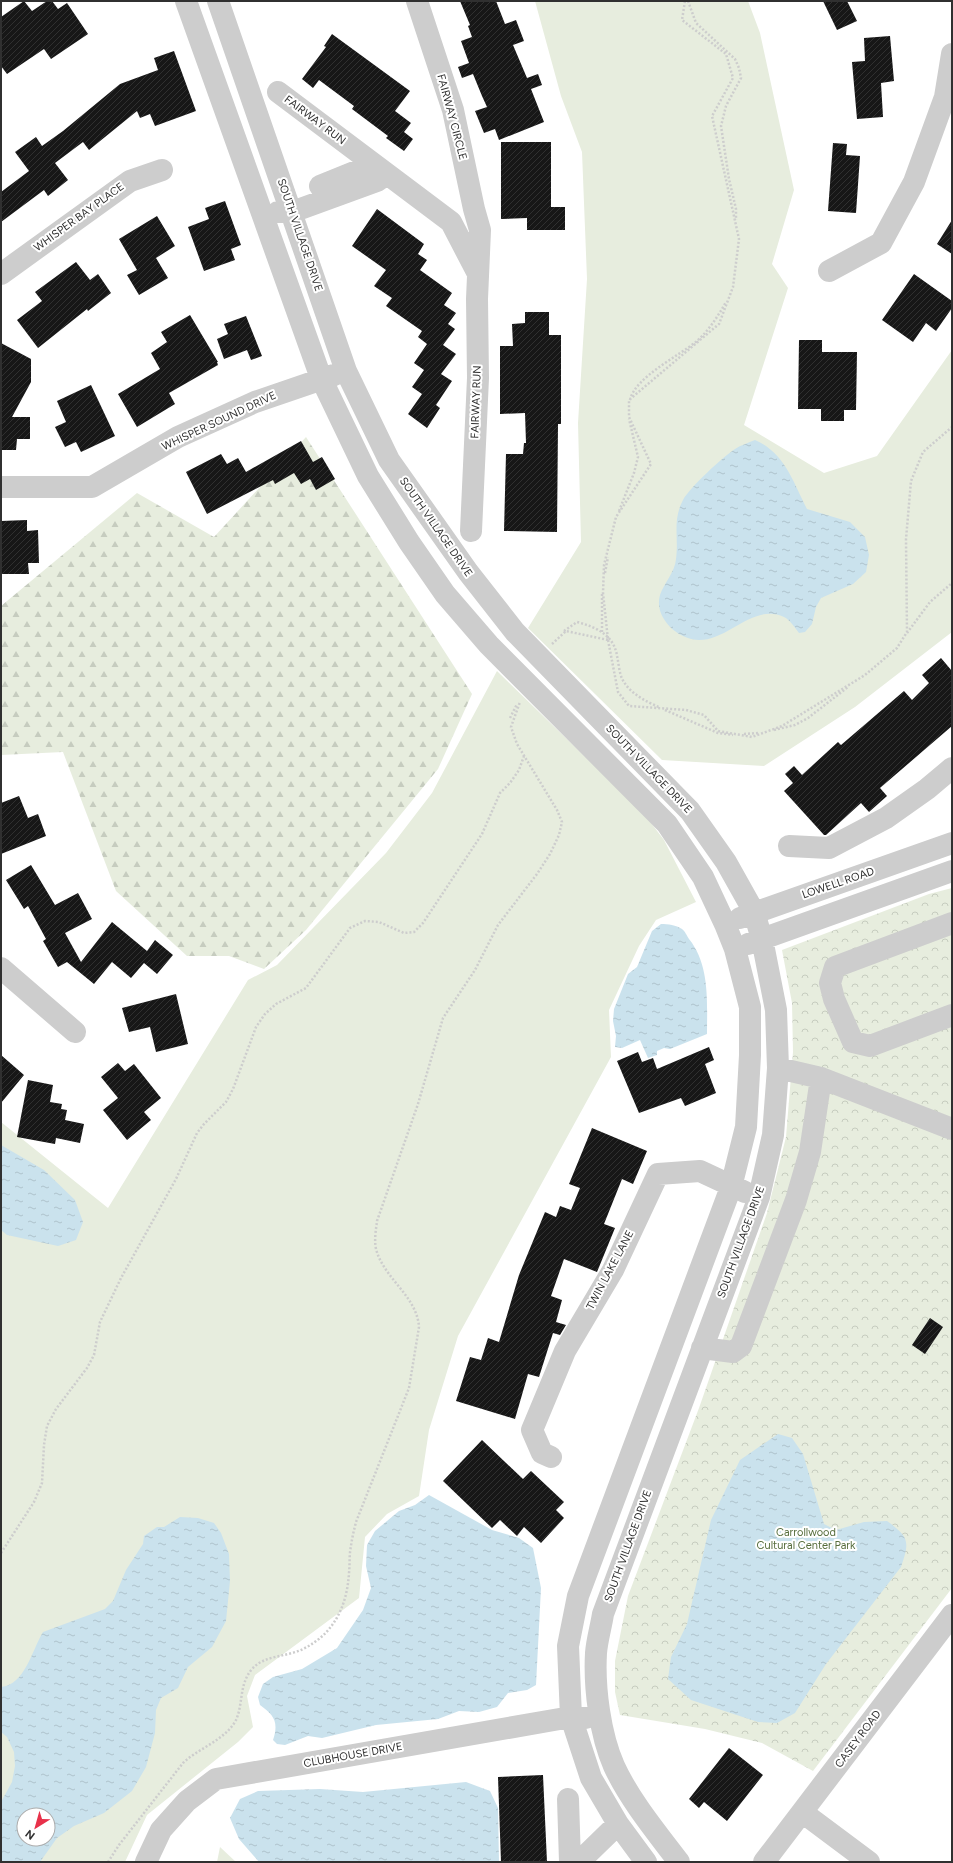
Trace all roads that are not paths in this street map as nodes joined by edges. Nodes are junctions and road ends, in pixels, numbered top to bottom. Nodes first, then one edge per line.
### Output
1 (186, 1) edge
2 (218, 1) edge
3 (417, 1) edge
4 (952, 54) edge
5 (278, 92) dead end
6 (380, 169) junction
7 (162, 170) dead end
8 (290, 206) junction
9 (474, 209) junction
10 (261, 212) junction
11 (451, 222) junction
12 (829, 271) dead end
13 (478, 273) junction
14 (1, 274) edge
15 (346, 371) junction
16 (321, 378) junction
17 (1, 487) edge
18 (471, 531) dead end
19 (952, 768) edge
20 (952, 842) edge
21 (789, 846) dead end
22 (952, 871) edge
23 (754, 912) junction
24 (952, 923) edge
25 (725, 924) junction
26 (762, 939) junction
27 (735, 949) junction
28 (1, 968) edge
29 (952, 1015) edge
30 (75, 1032) dead end
31 (778, 1068) junction
32 (821, 1078) junction
33 (952, 1129) edge
34 (731, 1187) junction
35 (759, 1197) junction
36 (702, 1348) junction
37 (551, 1457) dead end
38 (952, 1615) edge
39 (571, 1717) junction
40 (600, 1719) junction
41 (568, 1799) dead end
42 (802, 1812) junction
43 (618, 1824) junction
44 (146, 1862) edge
45 (570, 1862) edge
46 (579, 1862) edge
47 (646, 1862) edge
48 (679, 1862) edge
49 (764, 1862) edge
50 (869, 1862) edge

1 - 10 street
2 - 8 street, SOUTH VILLAGE DRIVE
3 - 9 street, FAIRWAY CIRCLE
4 - 12 street
5 - 6 street, FAIRWAY RUN
6 - 8 street
6 - 11 street, FAIRWAY RUN
7 - 14 street, WHISPER BAY PLACE
8 - 10 street
8 - 15 street, SOUTH VILLAGE DRIVE
9 - 11 street
9 - 13 street, FAIRWAY RUN
10 - 16 street
11 - 13 street, FAIRWAY RUN
13 - 18 street, FAIRWAY RUN
15 - 16 street, WHISPER SOUND DRIVE
15 - 23 street, SOUTH VILLAGE DRIVE
16 - 17 street, WHISPER SOUND DRIVE
16 - 25 street
19 - 21 street
20 - 23 street, LOWELL ROAD
22 - 26 street
23 - 25 street, LOWELL ROAD
23 - 26 street, SOUTH VILLAGE DRIVE
24 - 29 street
25 - 27 street
26 - 27 street
26 - 31 street, SOUTH VILLAGE DRIVE
27 - 34 street
28 - 30 street
31 - 32 street
31 - 35 street, SOUTH VILLAGE DRIVE
32 - 33 street
32 - 36 street
34 - 35 street, TWIN LAKE LANE
34 - 37 street, TWIN LAKE LANE
34 - 39 street
35 - 36 street, SOUTH VILLAGE DRIVE
36 - 40 street, SOUTH VILLAGE DRIVE
38 - 42 street, CASEY ROAD
39 - 40 street, CLUBHOUSE DRIVE
39 - 43 street
39 - 44 street, CLUBHOUSE DRIVE
40 - 48 street, SOUTH VILLAGE DRIVE
41 - 45 street
42 - 49 street, CASEY ROAD
42 - 50 street
43 - 46 street
43 - 47 street

